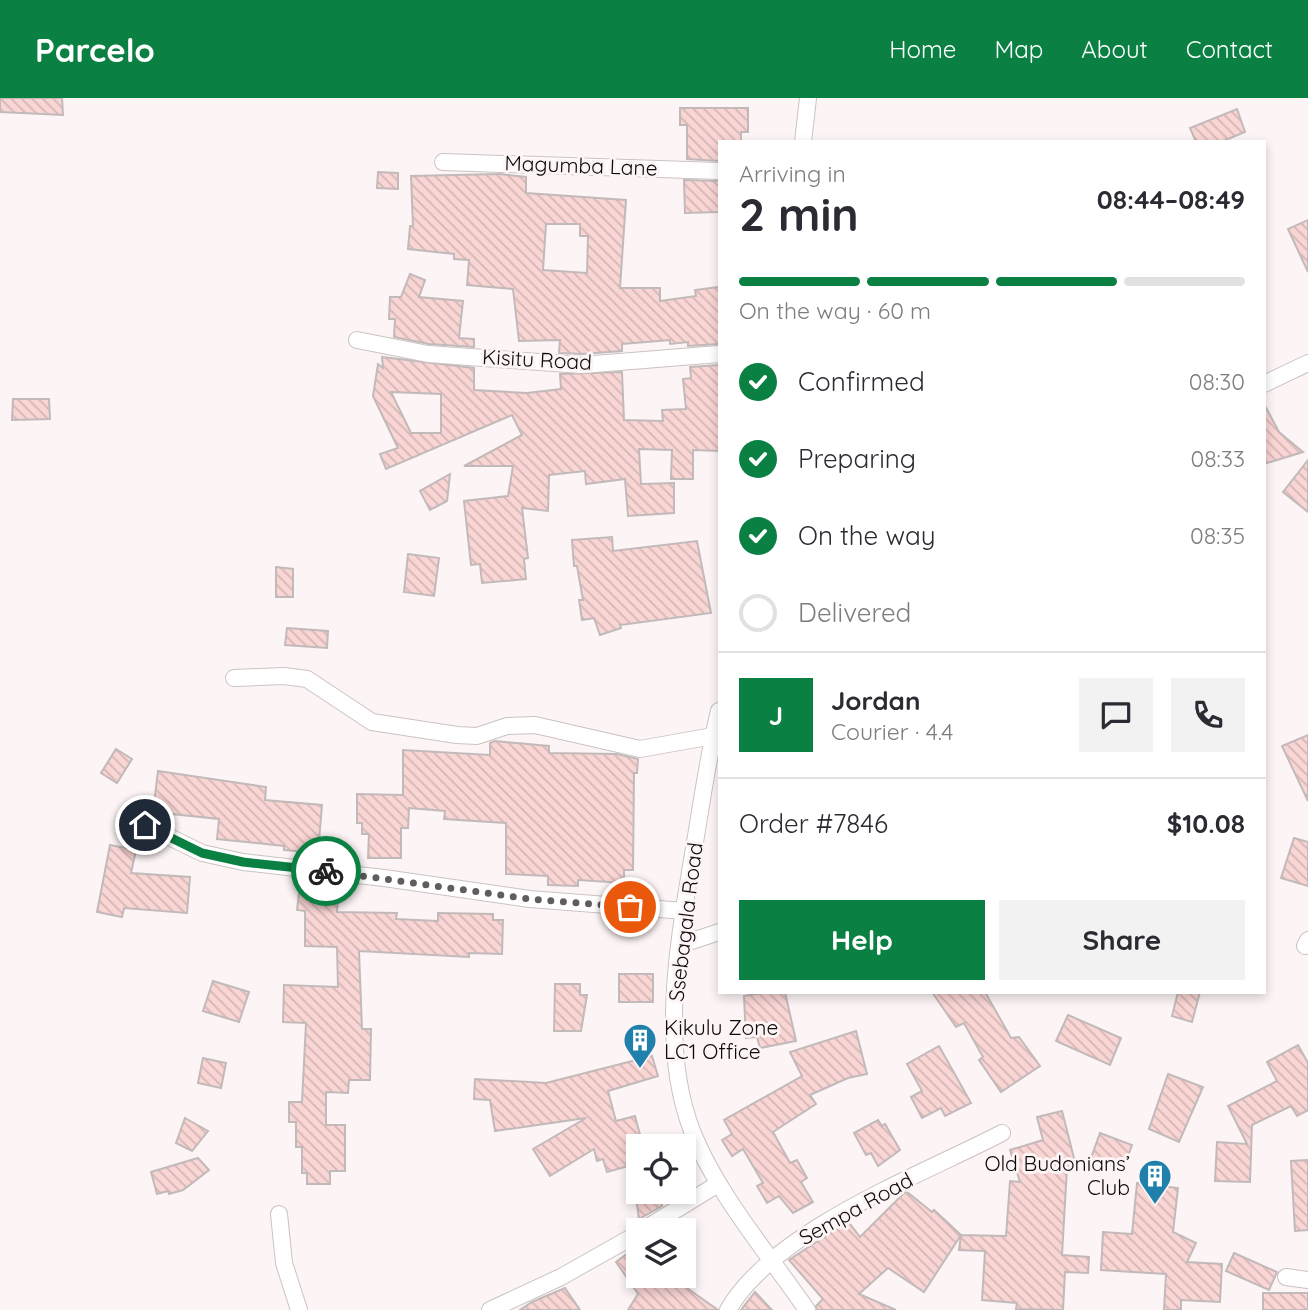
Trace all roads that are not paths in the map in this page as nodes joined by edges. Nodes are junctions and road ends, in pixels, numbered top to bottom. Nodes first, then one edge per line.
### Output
1 (807, 98) edge
2 (803, 140) edge
3 (443, 162) dead end
4 (718, 172) edge
5 (357, 340) dead end
6 (718, 354) edge
7 (1308, 363) edge
8 (1266, 383) edge
9 (234, 678) dead end
10 (718, 715) edge
11 (713, 736) junction
12 (145, 825) dead end
13 (684, 911) junction
14 (718, 932) edge
15 (680, 945) junction
16 (1002, 1133) dead end
17 (718, 1184) junction
18 (279, 1214) dead end
19 (663, 1218) edge
20 (626, 1240) edge
21 (772, 1260) junction
22 (1286, 1278) dead end
23 (1308, 1280) edge
24 (299, 1310) edge
25 (490, 1310) edge
26 (728, 1310) edge
27 (807, 1310) edge

1 - 2 street
3 - 4 street, Magumba Lane
5 - 6 street, Kisitu Road
7 - 8 street
9 - 11 street
10 - 11 street, Ssebagala Road
11 - 13 street, Ssebagala Road
12 - 13 street
13 - 15 street, Ssebagala Road
14 - 15 street
15 - 17 street, Ssebagala Road
16 - 21 street, Sempa Road
17 - 19 street
17 - 21 street, Ssebagala Road
18 - 24 street
20 - 25 street
21 - 26 street, Sempa Road
21 - 27 street, Ssebagala Road
22 - 23 street

